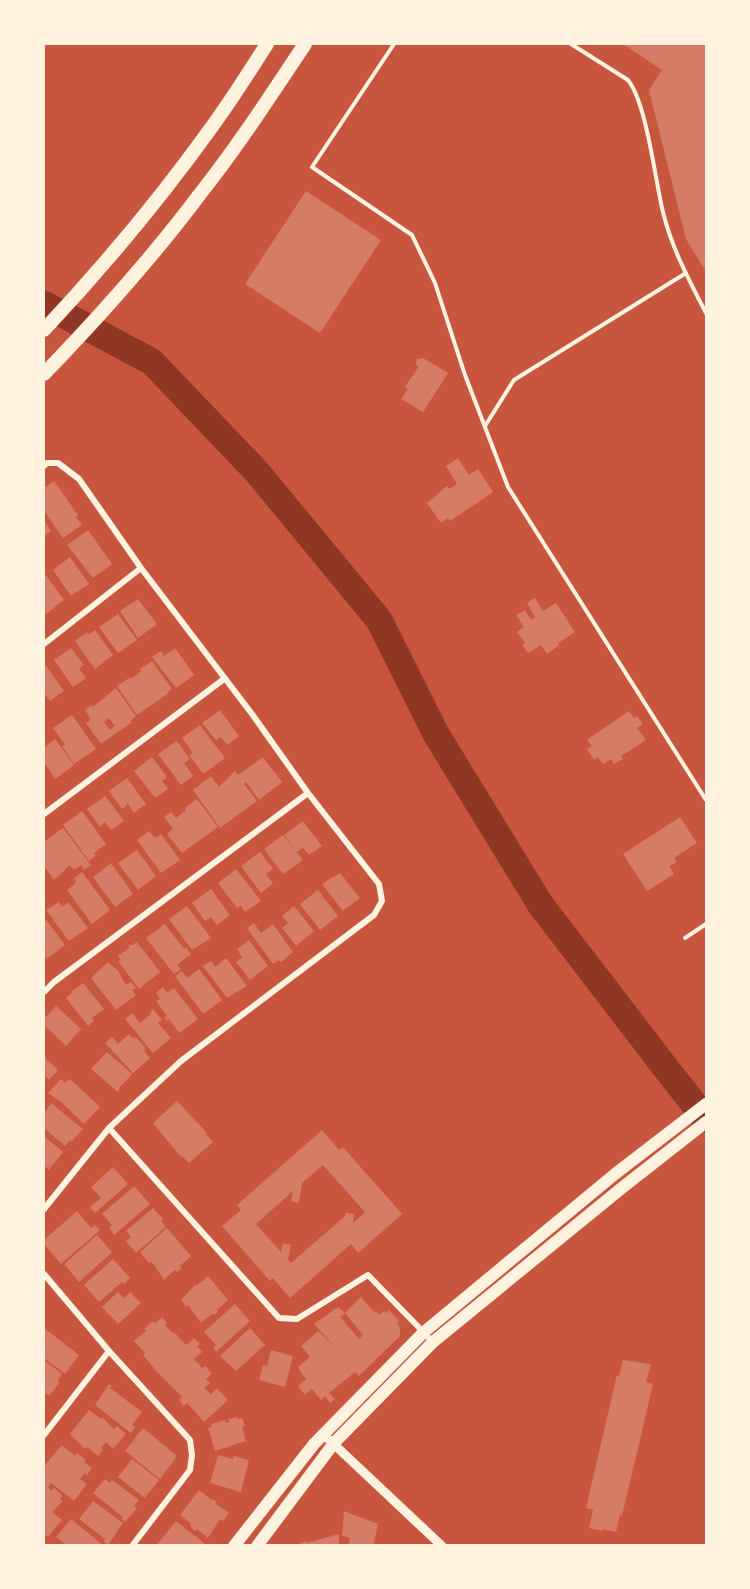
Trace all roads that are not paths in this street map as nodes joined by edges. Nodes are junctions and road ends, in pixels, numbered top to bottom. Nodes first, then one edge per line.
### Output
1 (267, 44) edge
2 (305, 44) edge
3 (394, 44) edge
4 (571, 44) edge
5 (686, 273) junction
6 (706, 313) edge
7 (44, 330) edge
8 (44, 374) edge
9 (485, 426) junction
10 (44, 466) edge
11 (141, 568) junction
12 (44, 644) edge
13 (224, 679) junction
14 (308, 793) junction
15 (706, 800) edge
16 (44, 814) edge
17 (706, 924) edge
18 (685, 938) dead end
19 (44, 992) edge
20 (706, 1104) edge
21 (706, 1122) edge
22 (109, 1128) junction
23 (44, 1209) edge
24 (44, 1274) edge
25 (424, 1332) junction
26 (433, 1342) junction
27 (109, 1351) junction
28 (323, 1434) junction
29 (44, 1435) edge
30 (334, 1443) junction
31 (132, 1545) edge
32 (234, 1545) edge
33 (257, 1545) edge
34 (442, 1545) edge

1 - 7 highway
2 - 8 highway
3 - 9 lane
4 - 5 lane
5 - 6 lane
5 - 9 lane
9 - 15 lane
10 - 11 street
11 - 12 street
11 - 13 street
13 - 14 street
13 - 16 street
14 - 19 street
14 - 22 street
17 - 18 lane
20 - 25 main road
21 - 26 main road
22 - 23 street
22 - 25 street
24 - 27 street
25 - 26 street
25 - 28 main road
26 - 30 main road
27 - 29 street
27 - 31 street
28 - 30 street
28 - 32 main road
30 - 33 main road
30 - 34 street

